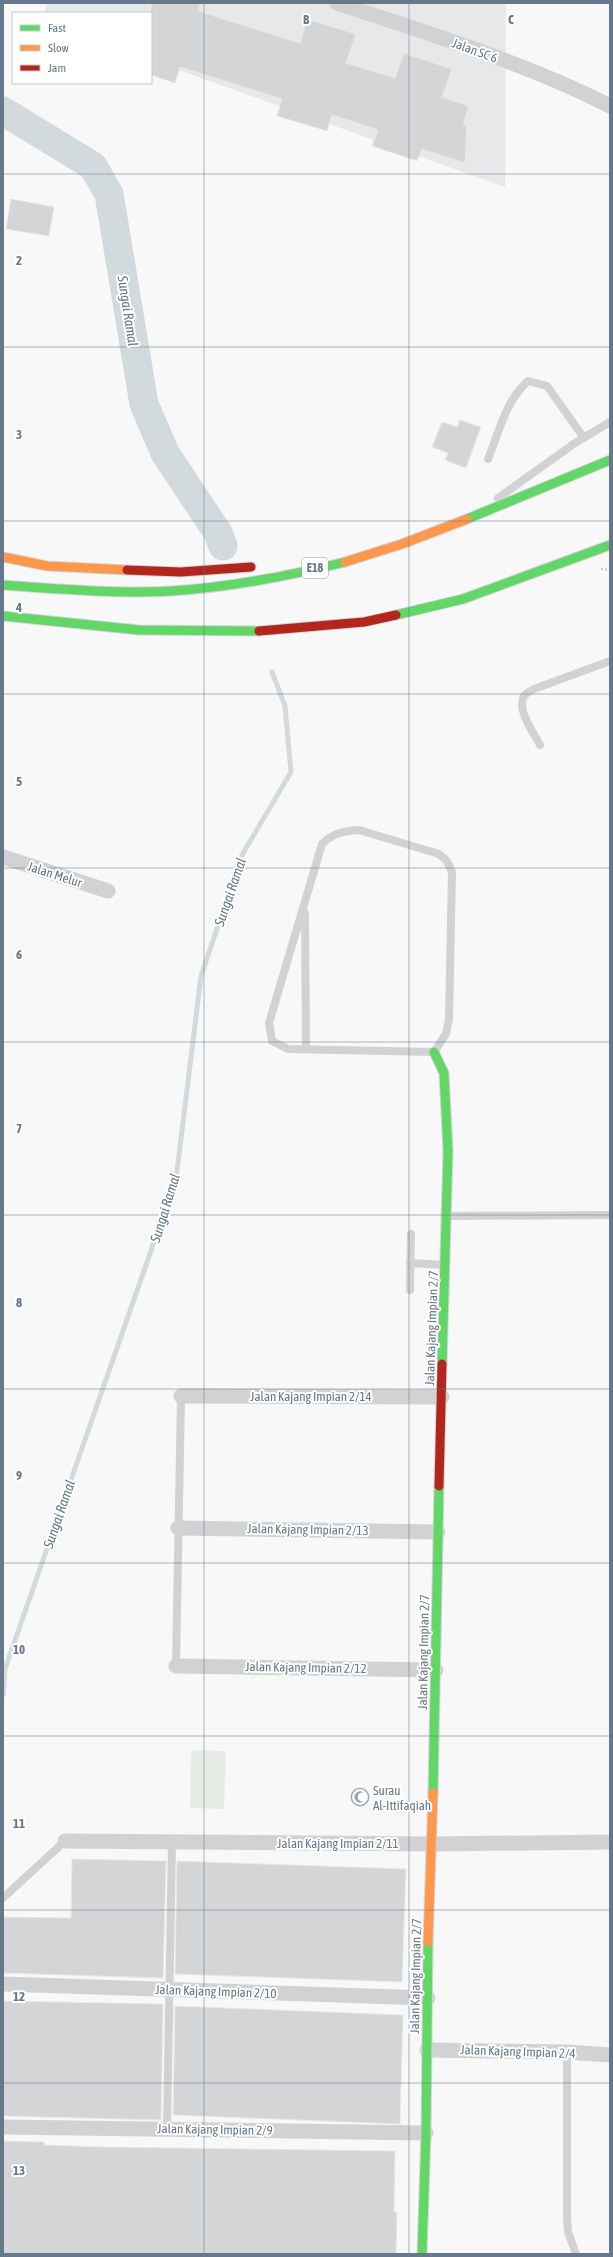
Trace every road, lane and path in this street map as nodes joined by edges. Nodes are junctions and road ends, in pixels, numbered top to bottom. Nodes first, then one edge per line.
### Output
1 (337, 3) edge
2 (610, 106) edge
3 (610, 422) edge
4 (584, 438) junction
5 (488, 459) dead end
6 (610, 460) edge
7 (466, 520) junction
8 (610, 545) edge
9 (371, 554) junction
10 (3, 557) edge
11 (297, 563) dead end
12 (260, 567) dead end
13 (3, 585) edge
14 (3, 616) edge
15 (610, 660) edge
16 (540, 745) dead end
17 (3, 857) edge
18 (108, 891) dead end
19 (305, 904) junction
20 (306, 1050) junction
21 (434, 1052) junction
22 (610, 1215) edge
23 (447, 1216) junction
24 (411, 1234) dead end
25 (410, 1263) junction
26 (446, 1264) junction
27 (410, 1290) dead end
28 (181, 1396) joint
29 (442, 1397) junction
30 (178, 1528) junction
31 (438, 1532) junction
32 (176, 1666) joint
33 (436, 1670) junction
34 (65, 1841) joint
35 (610, 1842) edge
36 (172, 1843) junction
37 (432, 1844) junction
38 (3, 1898) edge
39 (3, 1984) edge
40 (169, 1990) junction
41 (428, 1998) junction
42 (427, 2050) junction
43 (567, 2052) junction
44 (610, 2055) edge
45 (3, 2127) edge
46 (167, 2128) junction
47 (426, 2133) junction
48 (422, 2254) edge
49 (576, 2254) edge

1 - 2 street, Jalan SC 6
3 - 4 lane
4 - 5 lane
4 - 7 lane
6 - 7 main road, E18
7 - 9 main road, E18
8 - 14 main road
9 - 11 main road
9 - 13 main road, E18
10 - 12 main road
15 - 16 lane
17 - 18 street, Jalan Melur
19 - 20 lane
19 - 20 lane
19 - 21 lane
20 - 21 lane
21 - 23 main road, Jalan Kajang Impian 2/7
22 - 23 lane
23 - 26 main road, Jalan Kajang Impian 2/7
24 - 25 lane
25 - 26 lane
25 - 27 lane
26 - 29 main road, Jalan Kajang Impian 2/7
28 - 29 street, Jalan Kajang Impian 2/14
28 - 30 lane
29 - 31 main road, Jalan Kajang Impian 2/7
30 - 31 street, Jalan Kajang Impian 2/13
30 - 32 lane
31 - 33 main road, Jalan Kajang Impian 2/7
32 - 33 street, Jalan Kajang Impian 2/12
33 - 37 main road, Jalan Kajang Impian 2/7
34 - 36 street, Jalan Kajang Impian 2/11
34 - 38 lane
35 - 37 street, Jalan Kajang Impian 2/11
36 - 37 street, Jalan Kajang Impian 2/11
36 - 40 lane
37 - 41 main road, Jalan Kajang Impian 2/7
39 - 40 street, Jalan Kajang Impian 2/10
40 - 41 street, Jalan Kajang Impian 2/10
40 - 46 lane
41 - 42 main road, Jalan Kajang Impian 2/7
42 - 43 street, Jalan Kajang Impian 2/4
42 - 47 main road, Jalan Kajang Impian 2/7
43 - 44 street, Jalan Kajang Impian 2/4
43 - 49 lane
45 - 46 street, Jalan Kajang Impian 2/9
46 - 47 street, Jalan Kajang Impian 2/9
47 - 48 main road, Jalan Kajang Impian 2/7

